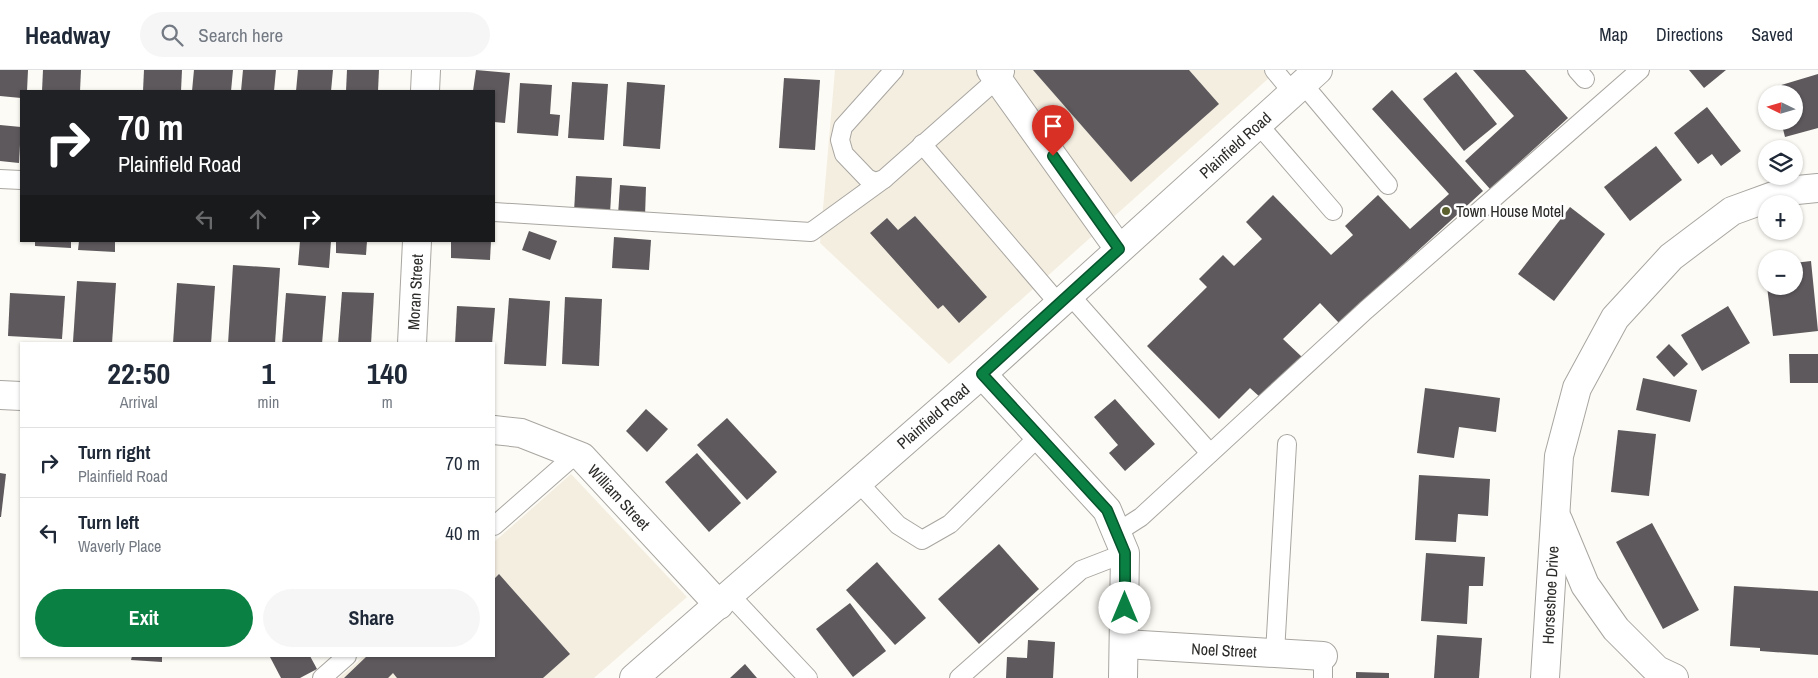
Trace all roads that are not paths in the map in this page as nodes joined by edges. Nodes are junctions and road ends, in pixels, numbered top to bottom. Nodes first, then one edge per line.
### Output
1 (426, 70) edge
2 (894, 70) edge
3 (1274, 70) edge
4 (1640, 70) edge
5 (998, 73) edge
6 (1305, 82) edge
7 (424, 90) edge
8 (1258, 124) junction
9 (922, 144) junction
10 (0, 179) edge
11 (884, 179) junction
12 (20, 180) edge
13 (1388, 186) dead end
14 (1818, 188) edge
15 (1333, 211) dead end
16 (495, 212) edge
17 (417, 242) edge
18 (1119, 249) junction
19 (1064, 299) junction
20 (412, 342) edge
21 (982, 374) junction
22 (0, 395) edge
23 (20, 396) edge
24 (495, 430) edge
25 (1039, 436) junction
26 (1288, 444) dead end
27 (1210, 453) junction
28 (575, 455) junction
29 (858, 482) junction
30 (1555, 513) junction
31 (495, 525) edge
32 (1121, 543) junction
33 (724, 600) junction
34 (1125, 644) junction
35 (1275, 653) junction
36 (346, 657) edge
37 (1323, 667) edge
38 (322, 678) edge
39 (634, 678) edge
40 (808, 678) edge
41 (958, 678) edge
42 (1123, 678) edge
43 (1545, 678) edge
44 (1674, 678) edge

1 - 7 street
2 - 11 lane
3 - 6 lane
4 - 27 lane
5 - 9 lane
5 - 18 street
6 - 8 street, Plainfield Road
6 - 13 lane
8 - 15 lane
8 - 18 street, Plainfield Road
9 - 11 lane
9 - 19 lane
10 - 12 lane
11 - 16 lane
14 - 30 street, Horseshoe Drive
17 - 20 street, Moran Street
18 - 19 street, Plainfield Road
19 - 21 street, Plainfield Road
19 - 27 lane
21 - 25 street
21 - 29 street, Plainfield Road
22 - 23 street
24 - 28 street, William Street
25 - 29 lane
25 - 32 street
26 - 35 lane
27 - 32 lane
28 - 31 lane
28 - 33 street, William Street
29 - 33 street, Plainfield Road
30 - 43 street, Horseshoe Drive
30 - 44 street, Horseshoe Drive
32 - 34 street
32 - 41 lane
33 - 39 street, Plainfield Road
33 - 40 lane
34 - 35 street, Noel Street
34 - 42 street
35 - 37 street, Noel Street
36 - 38 lane

